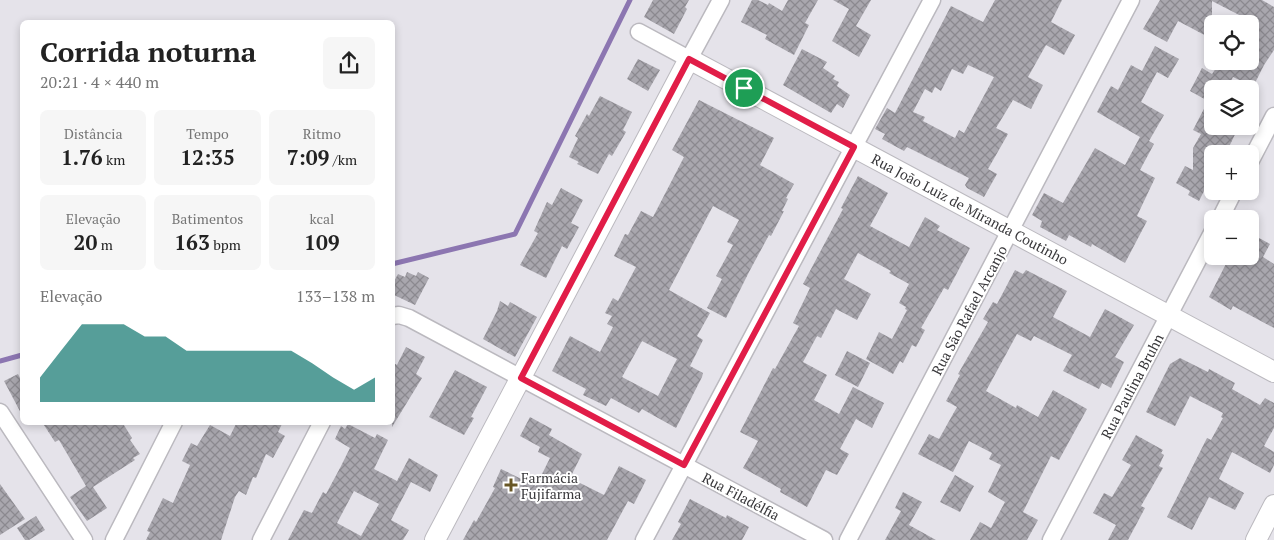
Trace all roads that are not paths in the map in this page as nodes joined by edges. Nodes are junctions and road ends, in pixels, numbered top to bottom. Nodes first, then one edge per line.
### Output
1 (721, 0) edge
2 (932, 0) edge
3 (1131, 0) edge
4 (639, 32) dead end
5 (689, 59) junction
6 (1274, 116) edge
7 (1259, 145) edge
8 (854, 147) junction
9 (1010, 231) junction
10 (1204, 248) edge
11 (1169, 315) junction
12 (395, 316) edge
13 (1274, 372) edge
14 (521, 378) junction
15 (0, 412) edge
16 (320, 425) edge
17 (167, 427) edge
18 (684, 465) junction
19 (1274, 505) edge
20 (84, 540) edge
21 (114, 540) edge
22 (261, 540) edge
23 (435, 540) edge
24 (644, 540) edge
25 (824, 540) edge
26 (848, 540) edge
27 (1051, 540) edge
28 (1256, 540) edge

1 - 5 street
2 - 8 street
3 - 9 street, Rua São Rafael Arcanjo
4 - 5 street, Rua João Luiz de Miranda Coutinho
5 - 8 street, Rua João Luiz de Miranda Coutinho
5 - 14 street
6 - 7 street
8 - 9 street, Rua João Luiz de Miranda Coutinho
8 - 18 street
9 - 11 street, Rua João Luiz de Miranda Coutinho
9 - 26 street, Rua São Rafael Arcanjo
10 - 11 street, Rua Paulina Bruhn
11 - 13 street, Rua João Luiz de Miranda Coutinho
11 - 27 street, Rua Paulina Bruhn
12 - 14 street, Rua Filadélfia
14 - 18 street, Rua Filadélfia
14 - 23 street
15 - 20 street
16 - 22 street
17 - 21 street
18 - 24 street
18 - 25 street, Rua Filadélfia
19 - 28 street

